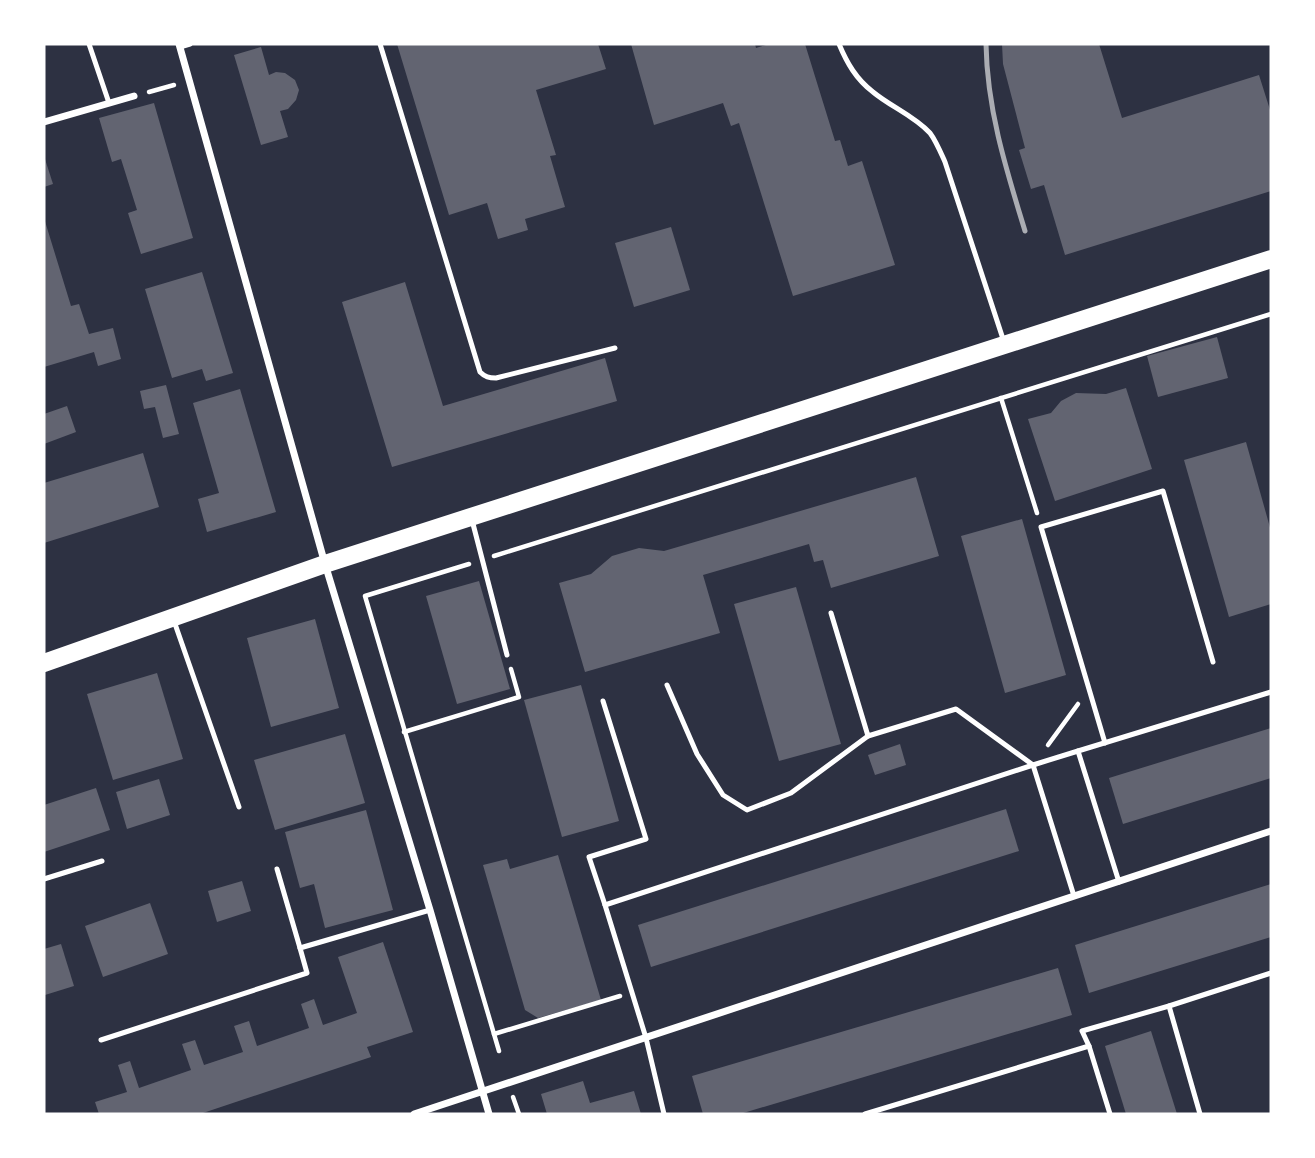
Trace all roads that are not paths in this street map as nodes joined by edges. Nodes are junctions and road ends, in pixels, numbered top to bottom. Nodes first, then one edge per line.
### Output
1 (89, 44) edge
2 (190, 44) edge
3 (380, 44) edge
4 (839, 44) edge
5 (179, 45) edge
6 (134, 96) road end
7 (109, 103) junction
8 (44, 122) edge
9 (1271, 259) edge
10 (1005, 345) junction
11 (615, 348) dead end
12 (471, 517) junction
13 (325, 564) junction
14 (831, 613) dead end
15 (173, 618) junction
16 (507, 654) road end
17 (1213, 662) dead end
18 (44, 663) edge
19 (667, 685) dead end
20 (1271, 692) edge
21 (603, 701) dead end
22 (868, 736) junction
23 (1105, 743) junction
24 (1077, 751) junction
25 (1033, 765) junction
26 (239, 807) dead end
27 (1271, 831) edge
28 (102, 861) dead end
29 (277, 869) dead end
30 (44, 879) edge
31 (1119, 881) junction
32 (1074, 897) junction
33 (605, 905) junction
34 (430, 910) junction
35 (300, 948) junction
36 (1271, 974) edge
37 (1169, 1006) junction
38 (646, 1038) junction
39 (101, 1040) dead end
40 (1089, 1046) junction
41 (482, 1091) junction
42 (414, 1114) edge
43 (489, 1114) edge
44 (664, 1114) edge
45 (866, 1114) edge
46 (1111, 1114) edge
47 (1200, 1114) edge

1 - 7 lane
2 - 5 lane
3 - 11 lane
4 - 10 lane
5 - 13 street
6 - 7 street
7 - 8 street
9 - 10 main road
10 - 12 main road
12 - 13 main road
12 - 16 lane
13 - 15 main road
13 - 34 street
14 - 22 lane
15 - 18 main road
15 - 26 lane
17 - 23 lane
19 - 22 lane
20 - 23 lane
21 - 33 lane
22 - 25 lane
23 - 24 lane
24 - 25 lane
24 - 31 lane
25 - 32 lane
25 - 33 lane
27 - 31 street
28 - 30 lane
29 - 35 lane
31 - 32 street
32 - 38 street
33 - 38 lane
34 - 35 lane
34 - 41 street
35 - 39 lane
36 - 37 lane
37 - 40 lane
37 - 47 lane
38 - 41 street
38 - 44 lane
40 - 45 lane
40 - 46 lane
41 - 42 street
41 - 43 street

